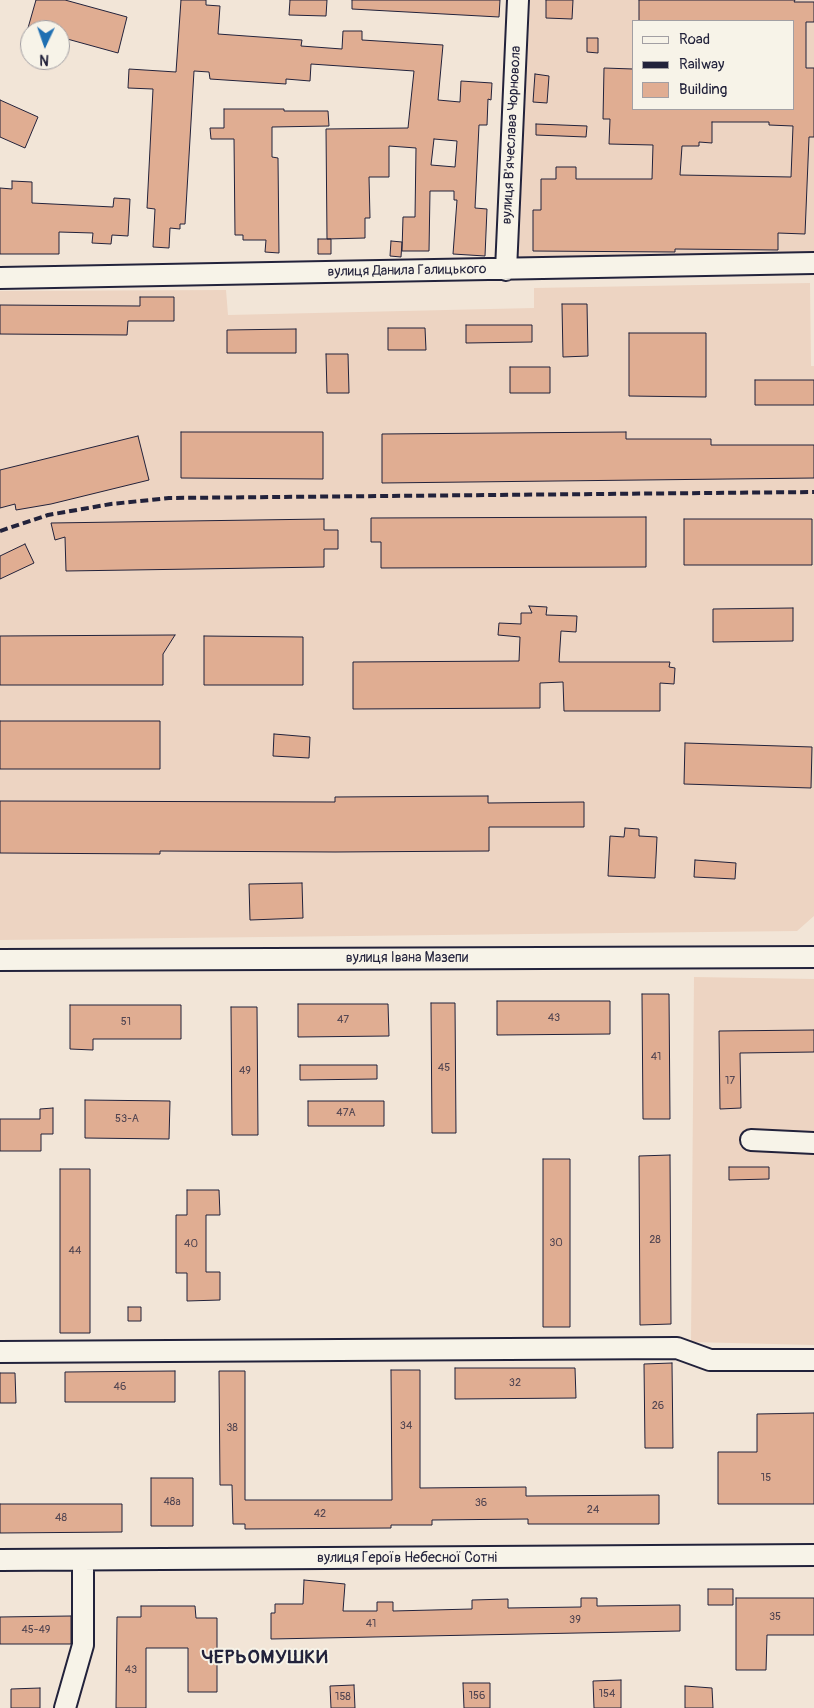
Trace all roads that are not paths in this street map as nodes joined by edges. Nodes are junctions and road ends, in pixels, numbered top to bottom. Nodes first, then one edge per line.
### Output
1 (518, 0) edge
2 (814, 263) edge
3 (506, 270) junction
4 (0, 278) edge
5 (814, 957) edge
6 (0, 960) edge
7 (751, 1140) dead end
8 (814, 1143) edge
9 (0, 1352) edge
10 (814, 1360) edge
11 (814, 1555) edge
12 (0, 1560) edge
13 (83, 1560) junction
14 (65, 1708) edge

1 - 3 street, вулиця В'ячеслава Чорновола
2 - 3 street, вулиця Данила Галицького
3 - 4 street, вулиця Данила Галицького
5 - 6 street, вулиця Івана Мазепи
7 - 8 street
9 - 10 street
11 - 13 street, вулиця Героїв Небесної Сотні
12 - 13 street, вулиця Героїв Небесної Сотні
13 - 14 street

